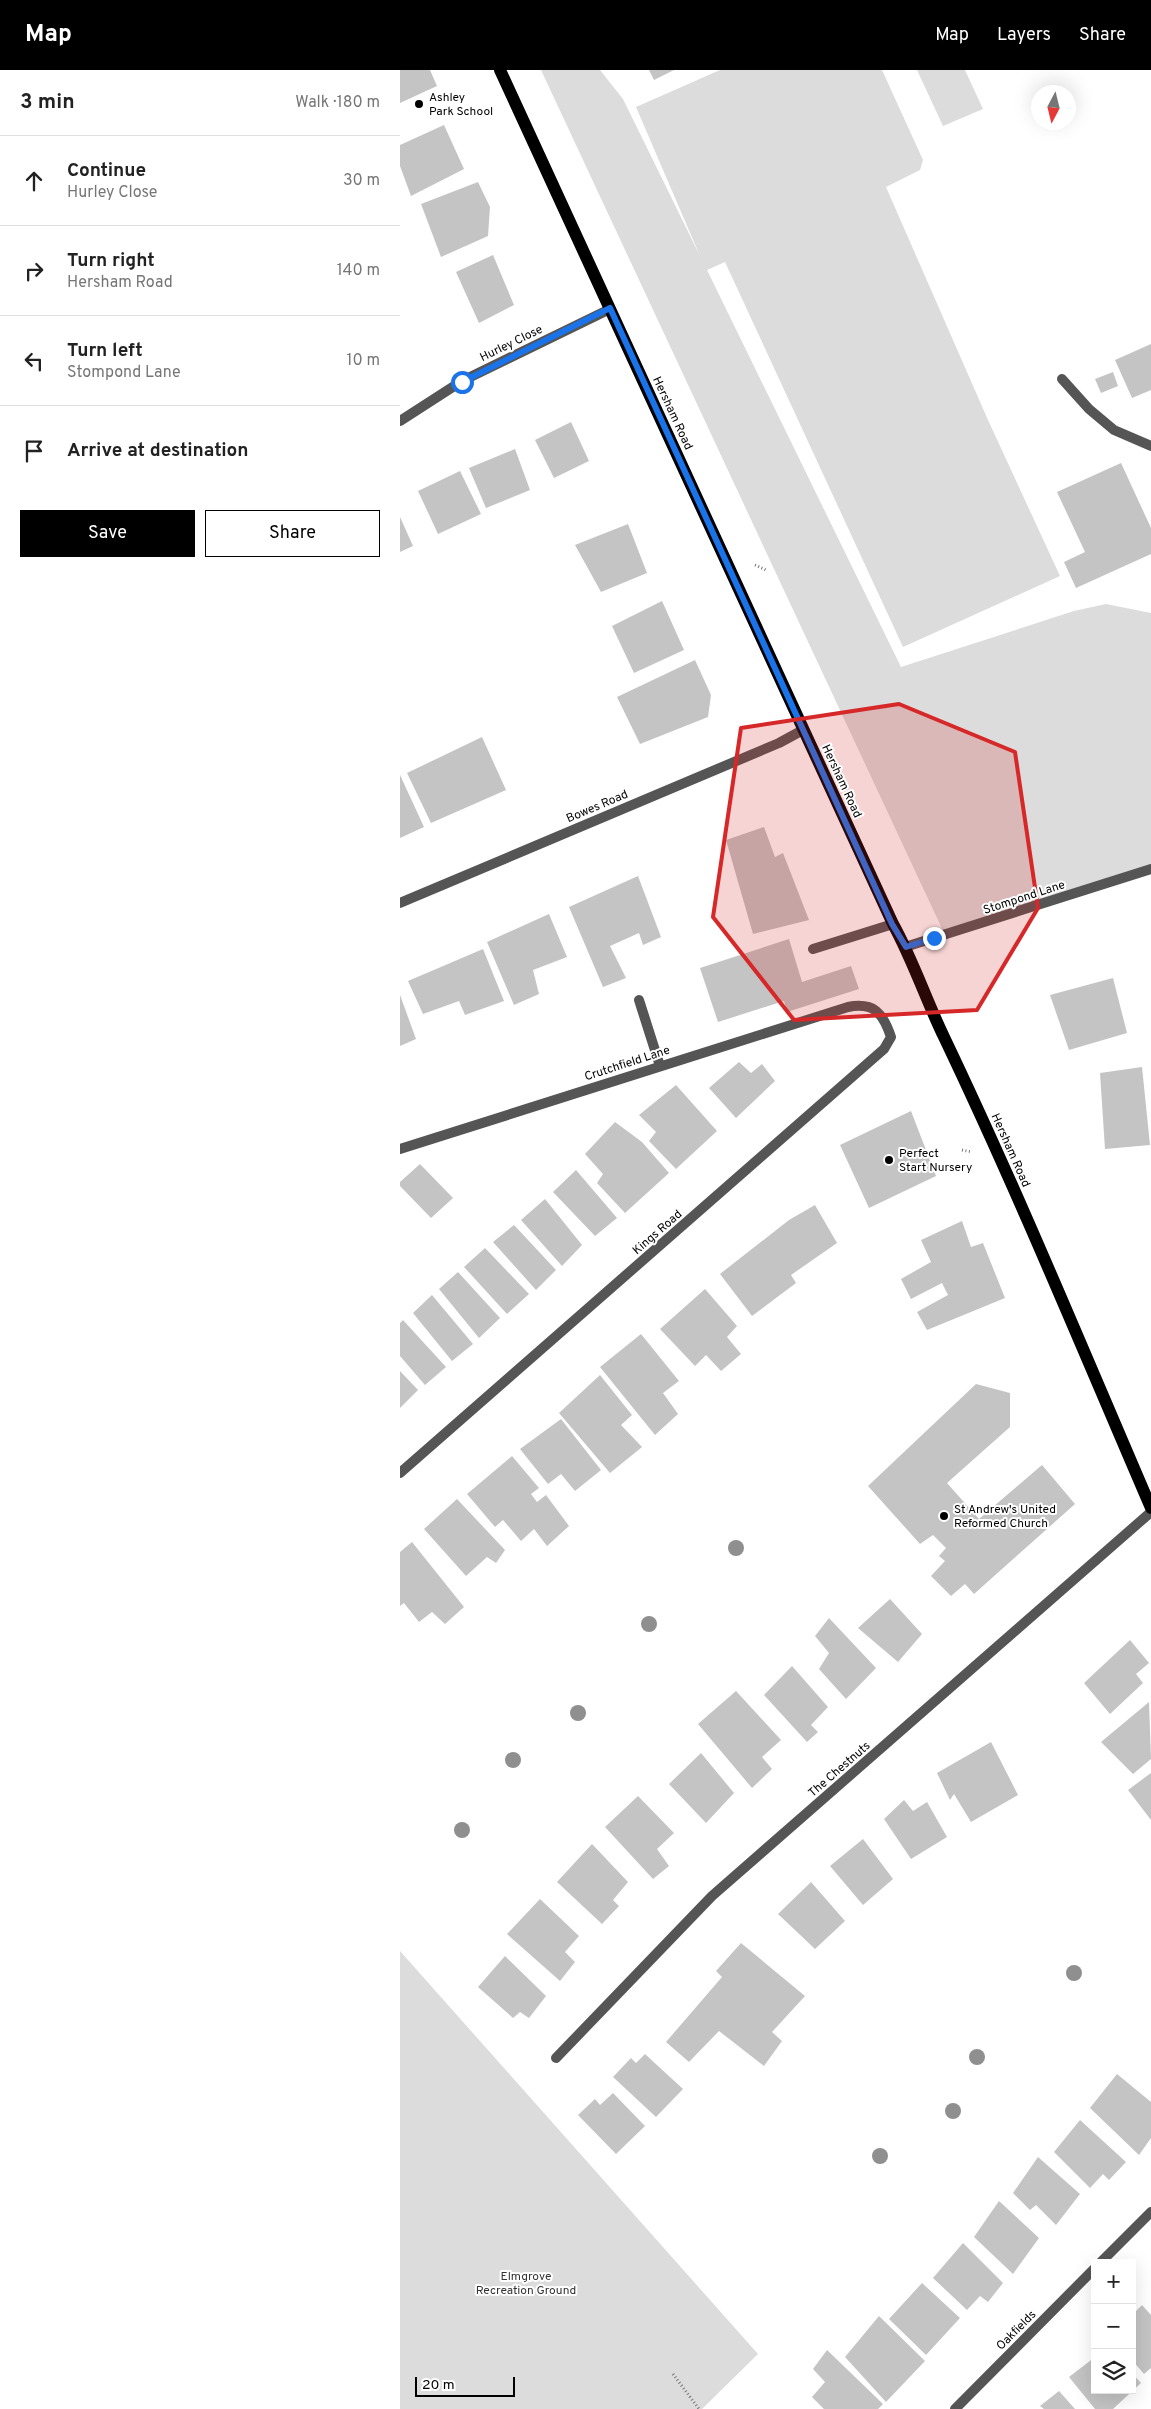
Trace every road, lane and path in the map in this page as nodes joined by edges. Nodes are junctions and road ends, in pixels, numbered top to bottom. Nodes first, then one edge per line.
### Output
1 (500, 70) edge
2 (610, 308) junction
3 (1062, 379) dead end
4 (400, 421) edge
5 (1151, 446) edge
6 (803, 730) junction
7 (1151, 869) edge
8 (400, 903) edge
9 (892, 924) junction
10 (906, 947) junction
11 (814, 949) dead end
12 (639, 1000) dead end
13 (863, 1004) joint
14 (660, 1066) junction
15 (400, 1149) edge
16 (400, 1473) edge
17 (1151, 1508) edge
18 (1151, 1512) edge
19 (556, 2058) dead end
20 (1151, 2212) edge
21 (1104, 2259) edge
22 (1091, 2272) edge
23 (673, 2374) dead end
24 (699, 2409) edge
25 (955, 2409) edge

1 - 2 main road, Hersham Road
2 - 4 street, Hurley Close
2 - 6 main road, Hersham Road
3 - 5 street
6 - 8 street, Bowes Road
6 - 9 main road, Hersham Road
7 - 10 street, Stompond Lane
9 - 10 main road, Hersham Road
9 - 11 street
10 - 17 main road, Hersham Road
12 - 14 street
13 - 14 street, Crutchfield Lane
13 - 16 street, Kings Road
14 - 15 street, Crutchfield Lane
18 - 19 street, The Chestnuts
20 - 21 street
22 - 25 street, Oakfields
23 - 24 path

